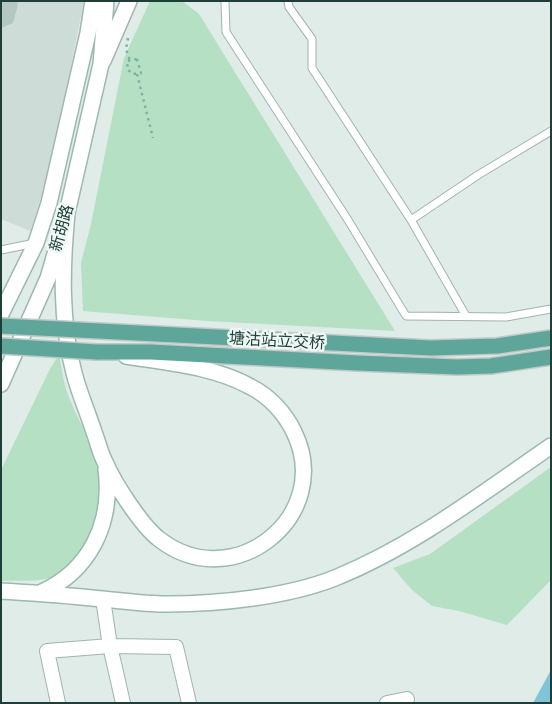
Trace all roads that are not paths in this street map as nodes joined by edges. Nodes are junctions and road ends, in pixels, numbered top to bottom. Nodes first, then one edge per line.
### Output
1 (129, 1) edge
2 (225, 1) edge
3 (288, 1) edge
4 (96, 3) edge
5 (101, 64) junction
6 (551, 131) edge
7 (67, 213) junction
8 (411, 220) junction
9 (36, 243) junction
10 (1, 250) edge
11 (551, 309) edge
12 (1, 314) edge
13 (466, 316) junction
14 (1, 326) edge
15 (551, 338) edge
16 (1, 346) edge
17 (97, 352) junction
18 (551, 357) edge
19 (1, 384) edge
20 (551, 446) edge
21 (105, 462) junction
22 (1, 592) edge
23 (38, 594) junction
24 (103, 599) junction
25 (110, 646) junction
26 (407, 699) dead end
27 (58, 703) edge
28 (123, 703) edge
29 (189, 703) edge
30 (387, 703) edge

1 - 5 main road
2 - 13 lane
3 - 8 lane
4 - 5 main road
4 - 9 main road, 新胡路
5 - 7 main road, 新胡路
6 - 8 lane
7 - 19 main road, 新胡路
7 - 21 main road
8 - 13 lane
9 - 10 lane
9 - 12 main road, 新胡路
11 - 13 lane
14 - 15 main road, 塘沽站立交桥, bridge
16 - 17 main road, 塘沽站立交桥, bridge
17 - 18 main road, 塘沽站立交桥
17 - 21 main road
20 - 24 main road
21 - 23 main road
22 - 23 main road
23 - 24 main road
24 - 25 street
25 - 27 street
25 - 28 street
25 - 29 street
26 - 30 street

